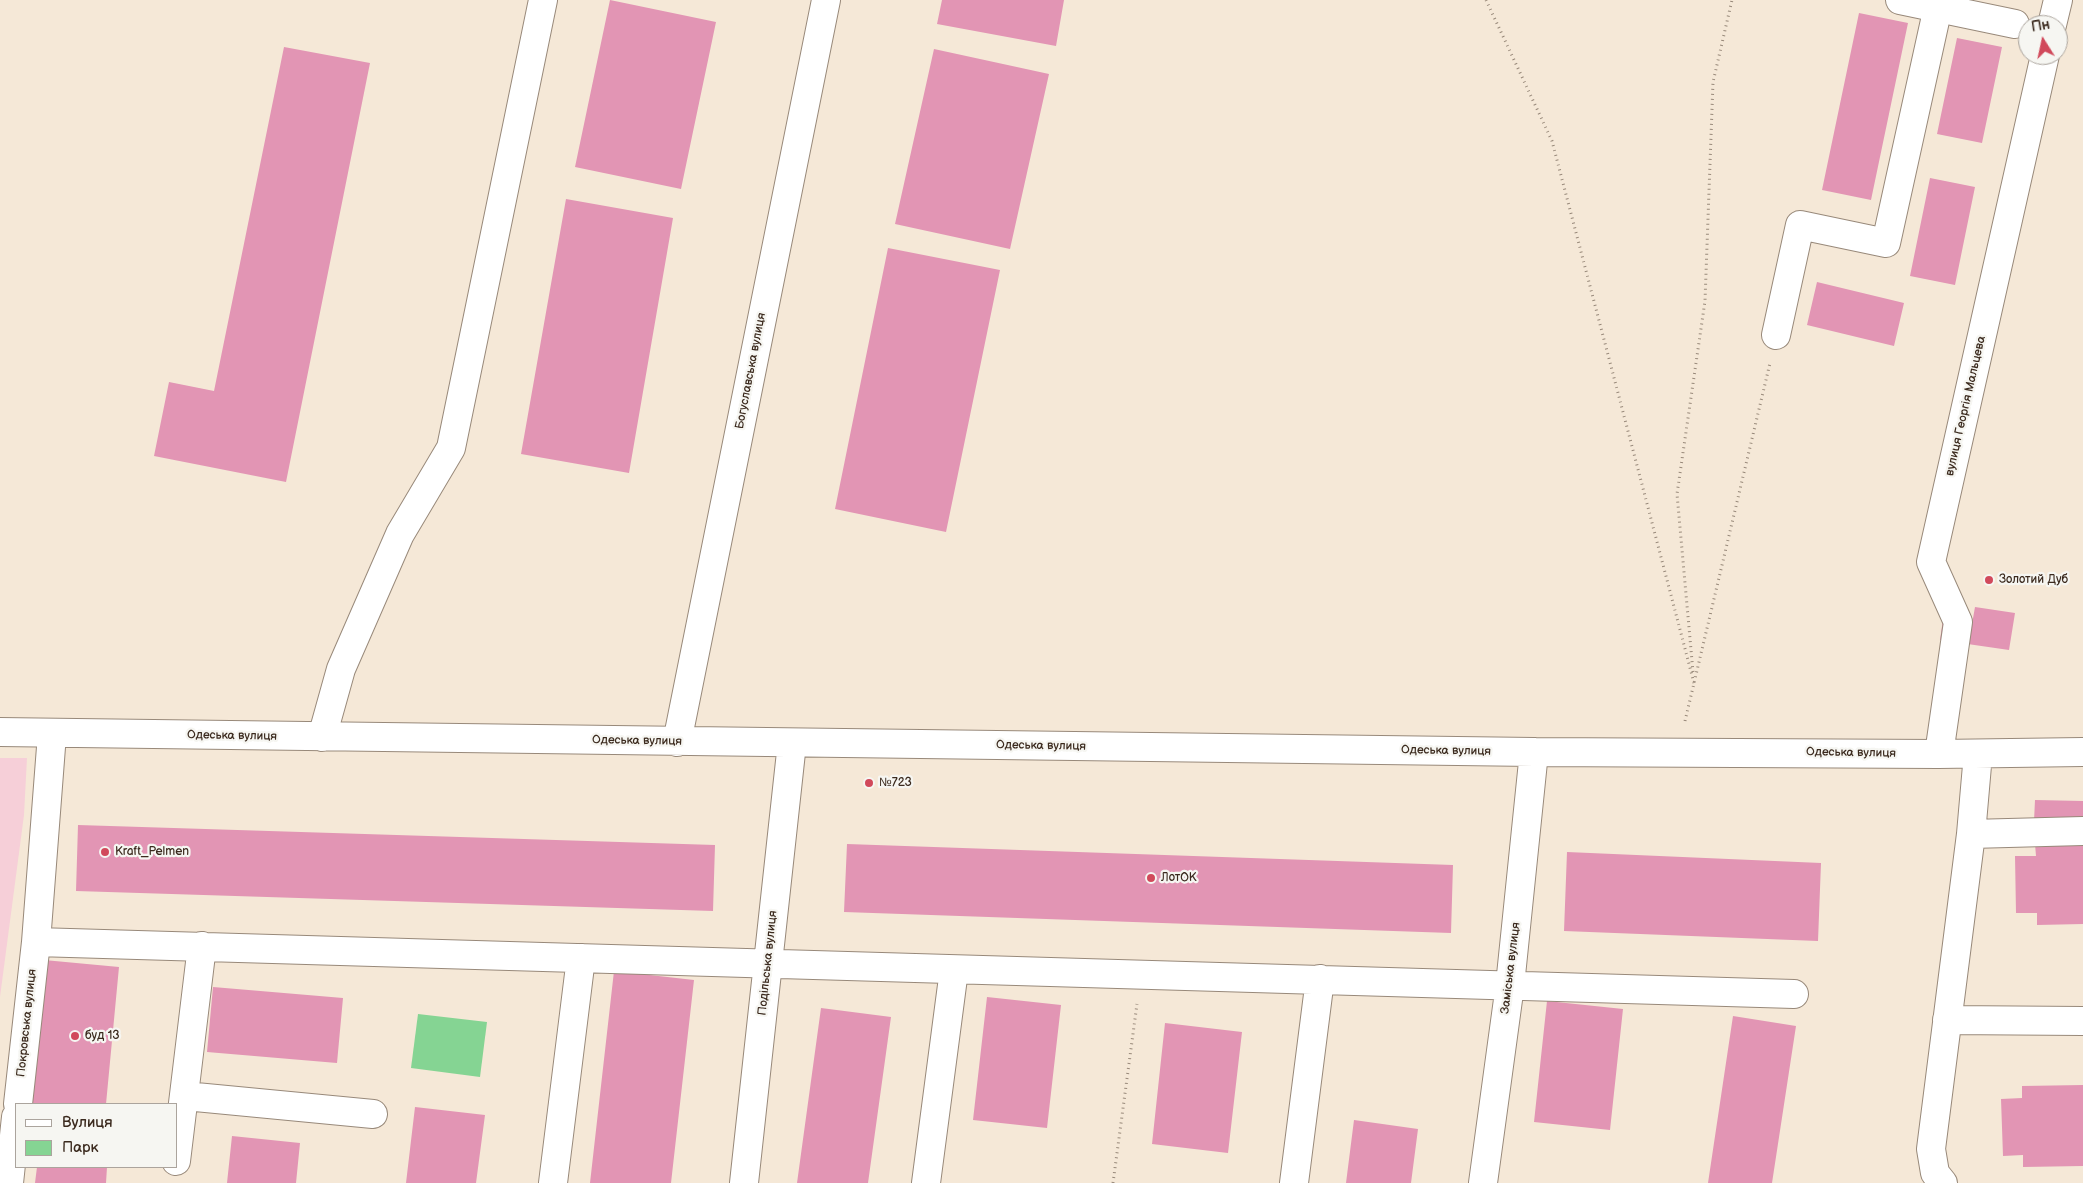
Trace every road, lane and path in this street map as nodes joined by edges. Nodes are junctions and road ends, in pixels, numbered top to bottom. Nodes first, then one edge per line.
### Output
1 (543, 0) edge
2 (826, 0) edge
3 (1486, 0) edge
4 (1732, 0) edge
5 (1900, 0) edge
6 (2058, 0) edge
7 (1938, 7) junction
8 (2054, 15) edge
9 (2015, 24) dead end
10 (2043, 65) edge
11 (1776, 335) joint
12 (1694, 683) junction
13 (0, 732) edge
14 (52, 734) junction
15 (322, 737) junction
16 (677, 742) junction
17 (792, 743) junction
18 (1534, 752) junction
19 (1678, 752) junction
20 (2083, 752) edge
21 (1939, 754) junction
22 (1978, 754) junction
23 (2083, 832) edge
24 (1971, 834) junction
25 (36, 942) junction
26 (202, 946) junction
27 (581, 958) junction
28 (768, 963) junction
29 (954, 970) junction
30 (1141, 974) junction
31 (1320, 979) junction
32 (1510, 984) junction
33 (1794, 994) dead end
34 (1947, 1020) junction
35 (2083, 1021) edge
36 (185, 1096) junction
37 (18, 1103) edge
38 (373, 1114) dead end
39 (15, 1126) edge
40 (178, 1147) edge
41 (176, 1168) edge
42 (9, 1183) edge
43 (173, 1183) edge
44 (554, 1183) edge
45 (744, 1183) edge
46 (926, 1183) edge
47 (1113, 1183) edge
48 (1294, 1183) edge
49 (1483, 1183) edge
50 (1943, 1183) edge

1 - 15 street
2 - 16 street, Богуславська вулиця
3 - 12 path
4 - 12 path
5 - 7 street
6 - 8 street
7 - 9 street
7 - 11 street
10 - 21 street, вулиця Георгія Мальцева
11 - 12 path
12 - 19 path
13 - 14 street, Одеська вулиця
14 - 15 street, Одеська вулиця
14 - 25 street, Покровська вулиця
15 - 16 street, Одеська вулиця
16 - 17 street, Одеська вулиця
17 - 18 street, Одеська вулиця
17 - 28 street, Подільська вулиця
18 - 19 street, Одеська вулиця
18 - 32 street, Заміська вулиця
19 - 21 street, Одеська вулиця
20 - 22 street, Одеська вулиця
21 - 22 street, Одеська вулиця
22 - 24 street
23 - 24 street
24 - 34 street
25 - 26 street
25 - 37 street, Покровська вулиця
26 - 27 street
26 - 36 street
27 - 28 street
27 - 44 street
28 - 29 street
28 - 45 street, Подільська вулиця
29 - 30 street
29 - 46 street
30 - 31 street
30 - 47 path
31 - 32 street
31 - 48 street
32 - 33 street
32 - 49 street, Заміська вулиця
34 - 35 street
34 - 50 street
36 - 38 street
36 - 40 street
39 - 42 street
41 - 43 street

